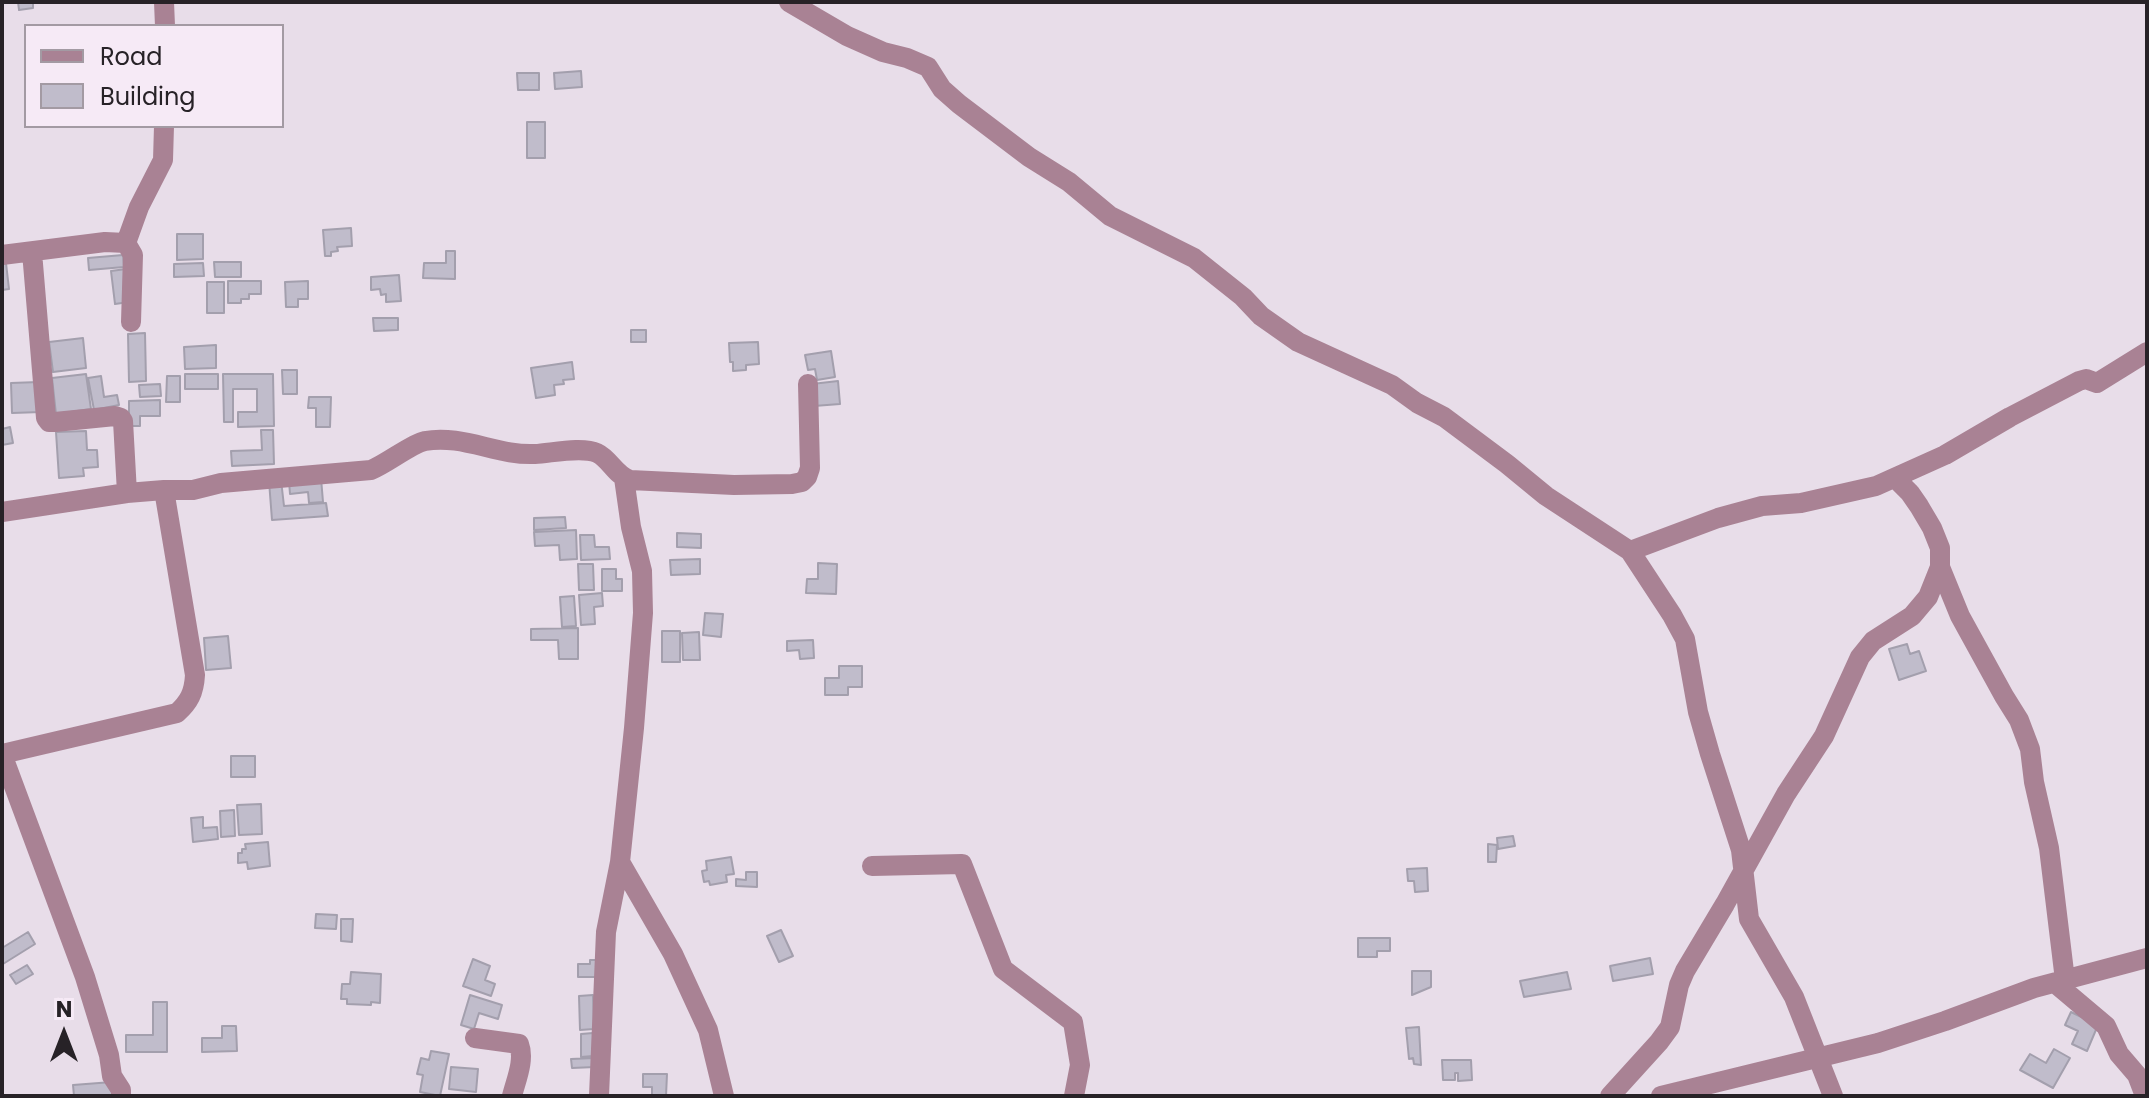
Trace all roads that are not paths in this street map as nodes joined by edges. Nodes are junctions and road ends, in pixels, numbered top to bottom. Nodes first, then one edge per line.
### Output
1 (164, 2) edge
2 (789, 2) edge
3 (165, 24) edge
4 (164, 128) edge
5 (126, 243) junction
6 (32, 252) junction
7 (2, 255) edge
8 (131, 322) dead end
9 (2147, 352) edge
10 (808, 384) dead end
11 (624, 478) junction
12 (1895, 478) junction
13 (164, 490) junction
14 (127, 493) junction
15 (2, 512) edge
16 (1630, 551) junction
17 (1940, 567) junction
18 (2, 754) edge
19 (620, 862) junction
20 (872, 866) dead end
21 (1743, 873) junction
22 (2147, 958) edge
23 (2060, 981) junction
24 (475, 1038) dead end
25 (1817, 1058) junction
26 (121, 1096) edge
27 (512, 1096) edge
28 (599, 1096) edge
29 (724, 1096) edge
30 (1074, 1096) edge
31 (1610, 1096) edge
32 (1661, 1096) edge
33 (1833, 1096) edge
34 (2145, 1096) edge

1 - 3 street
2 - 16 street
4 - 5 street
5 - 6 street
5 - 8 street
6 - 7 street
6 - 14 street
9 - 12 street
10 - 11 street
11 - 13 street
11 - 19 street
12 - 16 street
12 - 17 street
13 - 14 street
13 - 18 street
14 - 15 street
16 - 21 street
17 - 21 street
17 - 23 street
18 - 26 street
19 - 28 street
19 - 29 street
20 - 30 street
21 - 25 street
21 - 31 street
22 - 23 street
23 - 25 street
23 - 34 street
24 - 27 street
25 - 32 street
25 - 33 street

